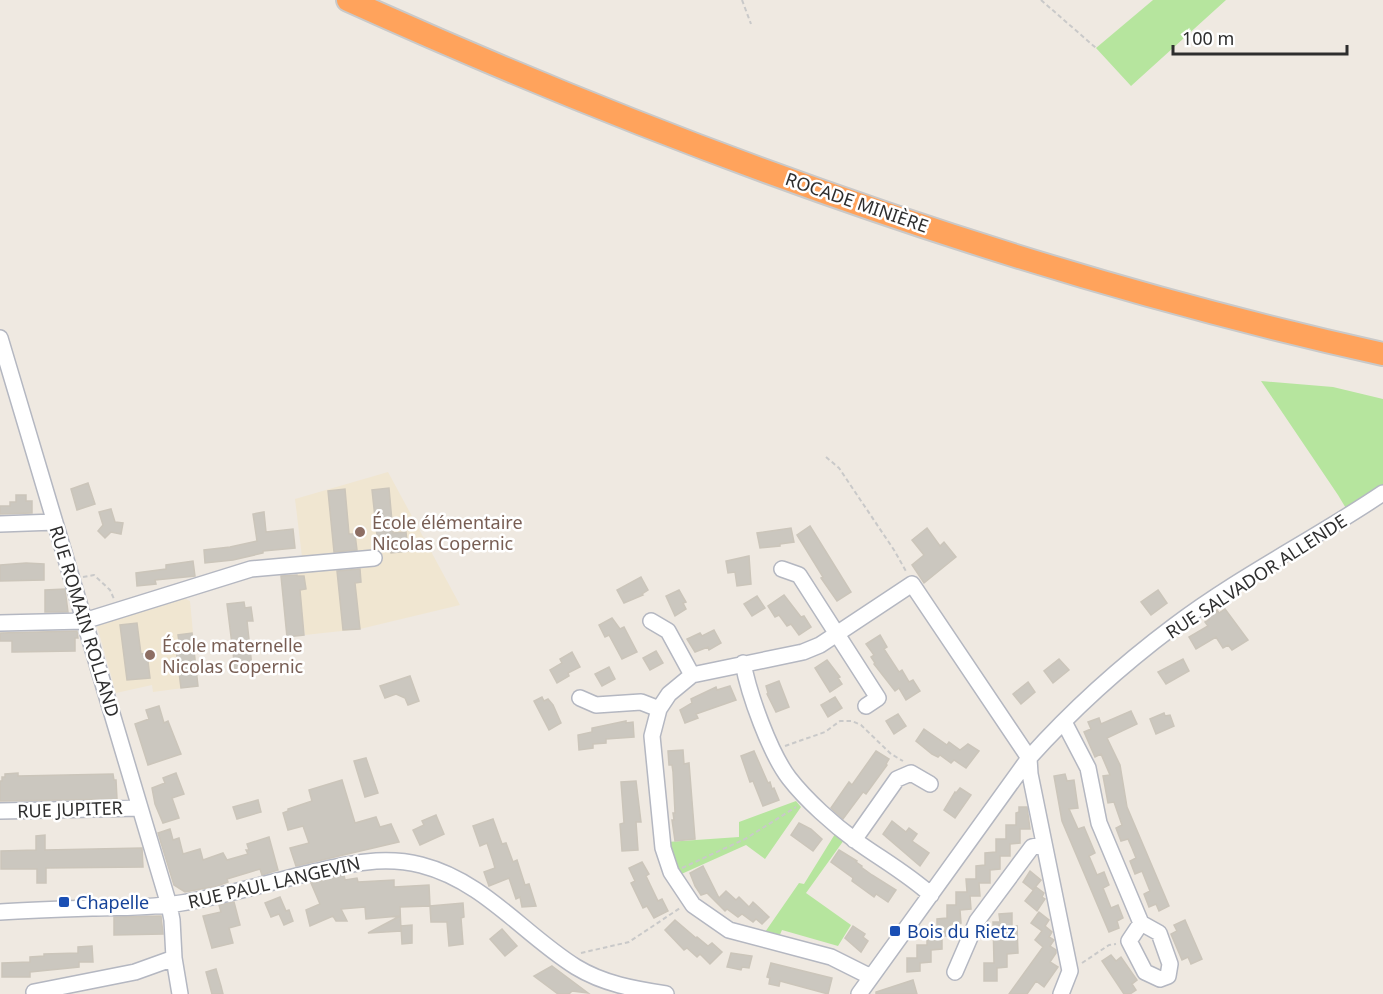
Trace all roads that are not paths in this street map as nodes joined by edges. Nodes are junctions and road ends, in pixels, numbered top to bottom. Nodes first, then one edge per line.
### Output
1 (348, 0) edge
2 (374, 0) edge
3 (0, 338) edge
4 (1383, 344) edge
5 (1383, 354) edge
6 (1383, 493) edge
7 (55, 522) junction
8 (0, 524) edge
9 (374, 558) dead end
10 (782, 569) dead end
11 (84, 621) junction
12 (651, 621) dead end
13 (0, 623) edge
14 (838, 634) junction
15 (743, 663) junction
16 (692, 675) junction
17 (580, 698) dead end
18 (866, 706) dead end
19 (659, 709) junction
20 (1064, 722) junction
21 (1029, 758) junction
22 (930, 784) dead end
23 (140, 808) junction
24 (0, 811) edge
25 (854, 840) junction
26 (1044, 844) junction
27 (931, 895) junction
28 (169, 905) junction
29 (0, 912) edge
30 (1141, 923) junction
31 (174, 958) junction
32 (955, 972) dead end
33 (871, 977) junction
34 (32, 993) edge
35 (180, 994) edge
36 (666, 994) edge
37 (859, 994) edge
38 (1061, 994) edge

1 - 5 highway, ROCADE MINIÈRE
2 - 4 highway, ROCADE MINIÈRE
3 - 7 street, RUE ROMAIN ROLLAND
6 - 20 street, RUE SALVADOR ALLENDE
7 - 8 street
7 - 11 street, RUE ROMAIN ROLLAND
9 - 11 street
10 - 14 street
11 - 13 street
11 - 23 street, RUE ROMAIN ROLLAND
12 - 16 street
14 - 15 street
14 - 18 street
14 - 21 street
15 - 16 street
15 - 25 street
16 - 19 street
17 - 19 street
19 - 33 street
20 - 21 street, RUE SALVADOR ALLENDE
20 - 30 street
21 - 26 street
21 - 27 street, RUE SALVADOR ALLENDE
22 - 25 street
23 - 24 street, RUE JUPITER
23 - 28 street, RUE ROMAIN ROLLAND
25 - 27 street
26 - 32 street
26 - 38 street
27 - 33 street, RUE SALVADOR ALLENDE
28 - 29 street, RUE PAUL LANGEVIN
28 - 31 street, RUE ROMAIN ROLLAND
28 - 36 street, RUE PAUL LANGEVIN
30 - 30 street
31 - 34 street
31 - 35 street, RUE ROMAIN ROLLAND
33 - 37 street, RUE SALVADOR ALLENDE

